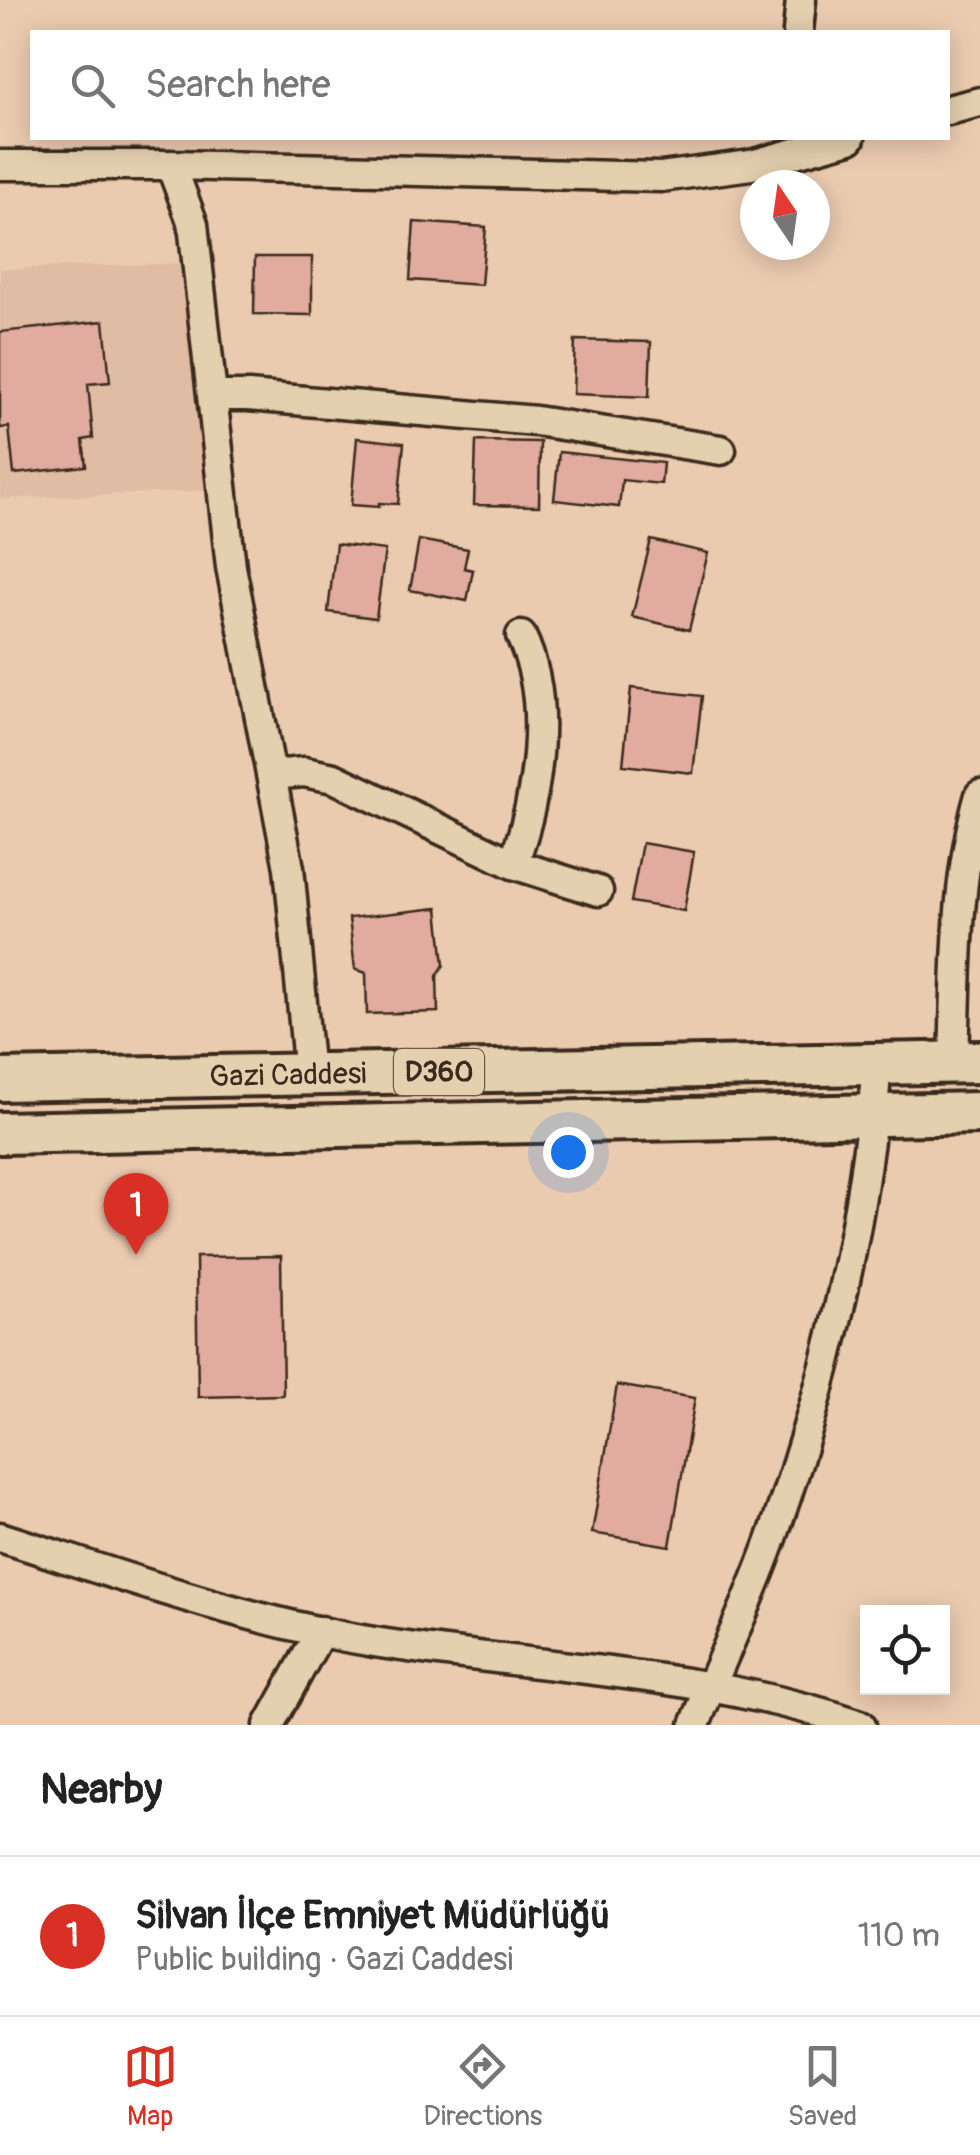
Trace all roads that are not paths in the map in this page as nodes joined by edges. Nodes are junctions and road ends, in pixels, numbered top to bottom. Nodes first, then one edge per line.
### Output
1 (801, 0) edge
2 (798, 30) edge
3 (980, 102) edge
4 (950, 110) edge
5 (835, 140) edge
6 (790, 146) edge
7 (0, 165) edge
8 (171, 165) junction
9 (212, 396) junction
10 (721, 450) dead end
11 (520, 636) dead end
12 (272, 775) junction
13 (980, 796) edge
14 (512, 864) junction
15 (598, 891) dead end
16 (967, 1063) edge
17 (877, 1064) junction
18 (310, 1074) junction
19 (0, 1080) edge
20 (980, 1114) edge
21 (873, 1115) junction
22 (0, 1134) edge
23 (0, 1538) edge
24 (321, 1631) junction
25 (711, 1685) junction
26 (269, 1725) edge
27 (695, 1725) edge
28 (860, 1725) edge

1 - 2 street
3 - 4 street
5 - 6 street
6 - 8 street
7 - 8 street
8 - 9 street
9 - 10 street
9 - 12 street
11 - 14 street
12 - 14 street
12 - 18 street
13 - 16 street
14 - 15 street
16 - 17 highway, D360
17 - 18 highway, Gazi Caddesi / D360
17 - 21 street
18 - 19 highway, Gazi Caddesi / D360
20 - 21 highway, D360
21 - 22 highway, Gazi Caddesi / D360
21 - 25 street
23 - 24 street
24 - 25 street
24 - 26 street
25 - 27 street
25 - 28 street

